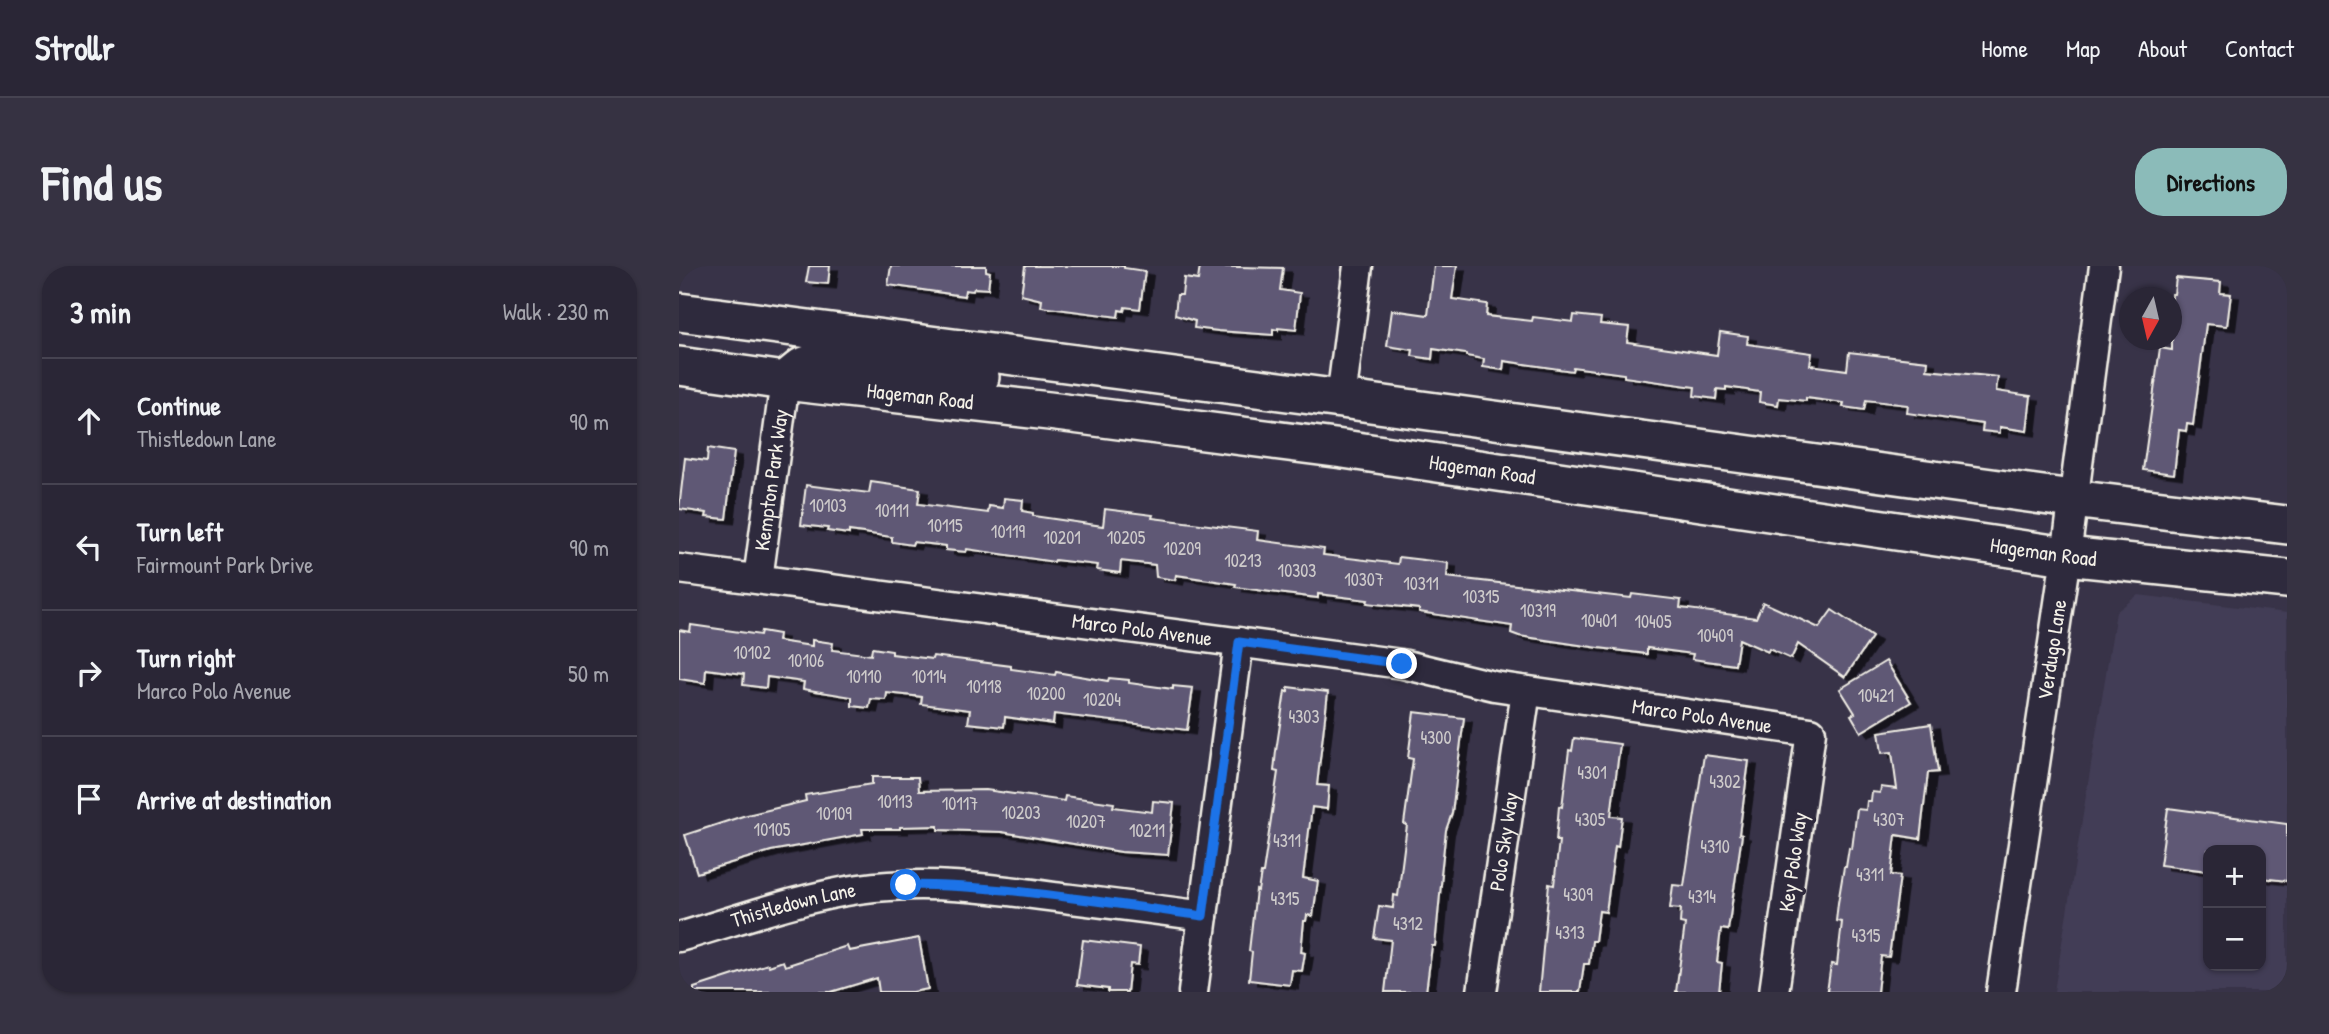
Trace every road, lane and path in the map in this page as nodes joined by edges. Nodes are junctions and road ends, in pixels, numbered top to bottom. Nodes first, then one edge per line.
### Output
1 (1358, 266) edge
2 (2104, 266) edge
3 (679, 312) edge
4 (726, 318) junction
5 (679, 341) edge
6 (679, 366) edge
7 (1106, 369) junction
8 (785, 381) junction
9 (1341, 399) junction
10 (1049, 411) junction
11 (2072, 499) junction
12 (2287, 525) edge
13 (2066, 556) junction
14 (679, 569) edge
15 (758, 579) junction
16 (2287, 579) edge
17 (1239, 642) junction
18 (1525, 691) junction
19 (1811, 732) joint
20 (1203, 916) junction
21 (679, 937) edge
22 (1193, 992) edge
23 (1482, 992) edge
24 (1774, 992) edge
25 (2001, 992) edge

1 - 9 street
2 - 11 street, Verdugo Lane
3 - 4 main road
4 - 5 main road
4 - 7 main road
6 - 8 main road, Hageman Road
7 - 8 main road
7 - 9 main road
8 - 10 main road, Hageman Road
8 - 15 street, Kempton Park Way
9 - 10 main road
9 - 11 main road
10 - 13 main road, Hageman Road
11 - 12 main road
11 - 13 street, Verdugo Lane
13 - 16 main road, Hageman Road
13 - 25 street, Verdugo Lane
14 - 15 street, Marco Polo Avenue
15 - 17 street, Marco Polo Avenue
17 - 18 street, Marco Polo Avenue
17 - 20 street
18 - 19 street, Marco Polo Avenue
18 - 23 street, Polo Sky Way
19 - 24 street, Key Polo Way
20 - 21 street, Thistledown Lane
20 - 22 street

